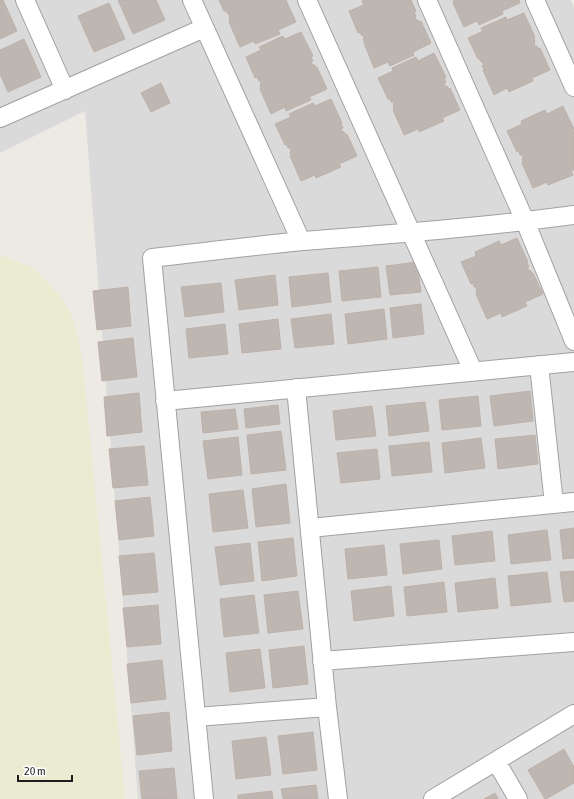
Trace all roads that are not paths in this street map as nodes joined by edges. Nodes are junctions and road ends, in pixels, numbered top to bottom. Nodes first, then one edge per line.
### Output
1 (25, 0) edge
2 (192, 0) edge
3 (307, 0) edge
4 (427, 0) edge
5 (535, 0) edge
6 (204, 28) junction
7 (574, 87) edge
8 (65, 90) junction
9 (0, 118) edge
10 (574, 215) edge
11 (525, 221) junction
12 (412, 233) junction
13 (301, 242) junction
14 (574, 341) edge
15 (574, 362) edge
16 (539, 365) junction
17 (473, 371) junction
18 (296, 388) junction
19 (166, 401) junction
20 (574, 502) edge
21 (554, 504) junction
22 (310, 528) junction
23 (574, 642) edge
24 (322, 661) junction
25 (327, 707) junction
26 (574, 714) edge
27 (196, 717) junction
28 (496, 761) junction
29 (204, 799) edge
30 (338, 799) edge
31 (433, 799) edge
32 (518, 799) edge

1 - 8 street
2 - 6 street
3 - 12 street
4 - 11 street
5 - 7 street
6 - 8 street
6 - 13 street
8 - 9 street
10 - 11 street
11 - 12 street
11 - 14 street
12 - 13 street
12 - 17 street
13 - 19 street
15 - 16 street
16 - 17 street
16 - 21 street
17 - 18 street
18 - 19 street
18 - 22 street
19 - 27 street
20 - 21 street
21 - 22 street
22 - 24 street
23 - 24 street
24 - 25 street
25 - 27 street
25 - 30 street
26 - 28 street
27 - 29 street
28 - 31 street
28 - 32 street

